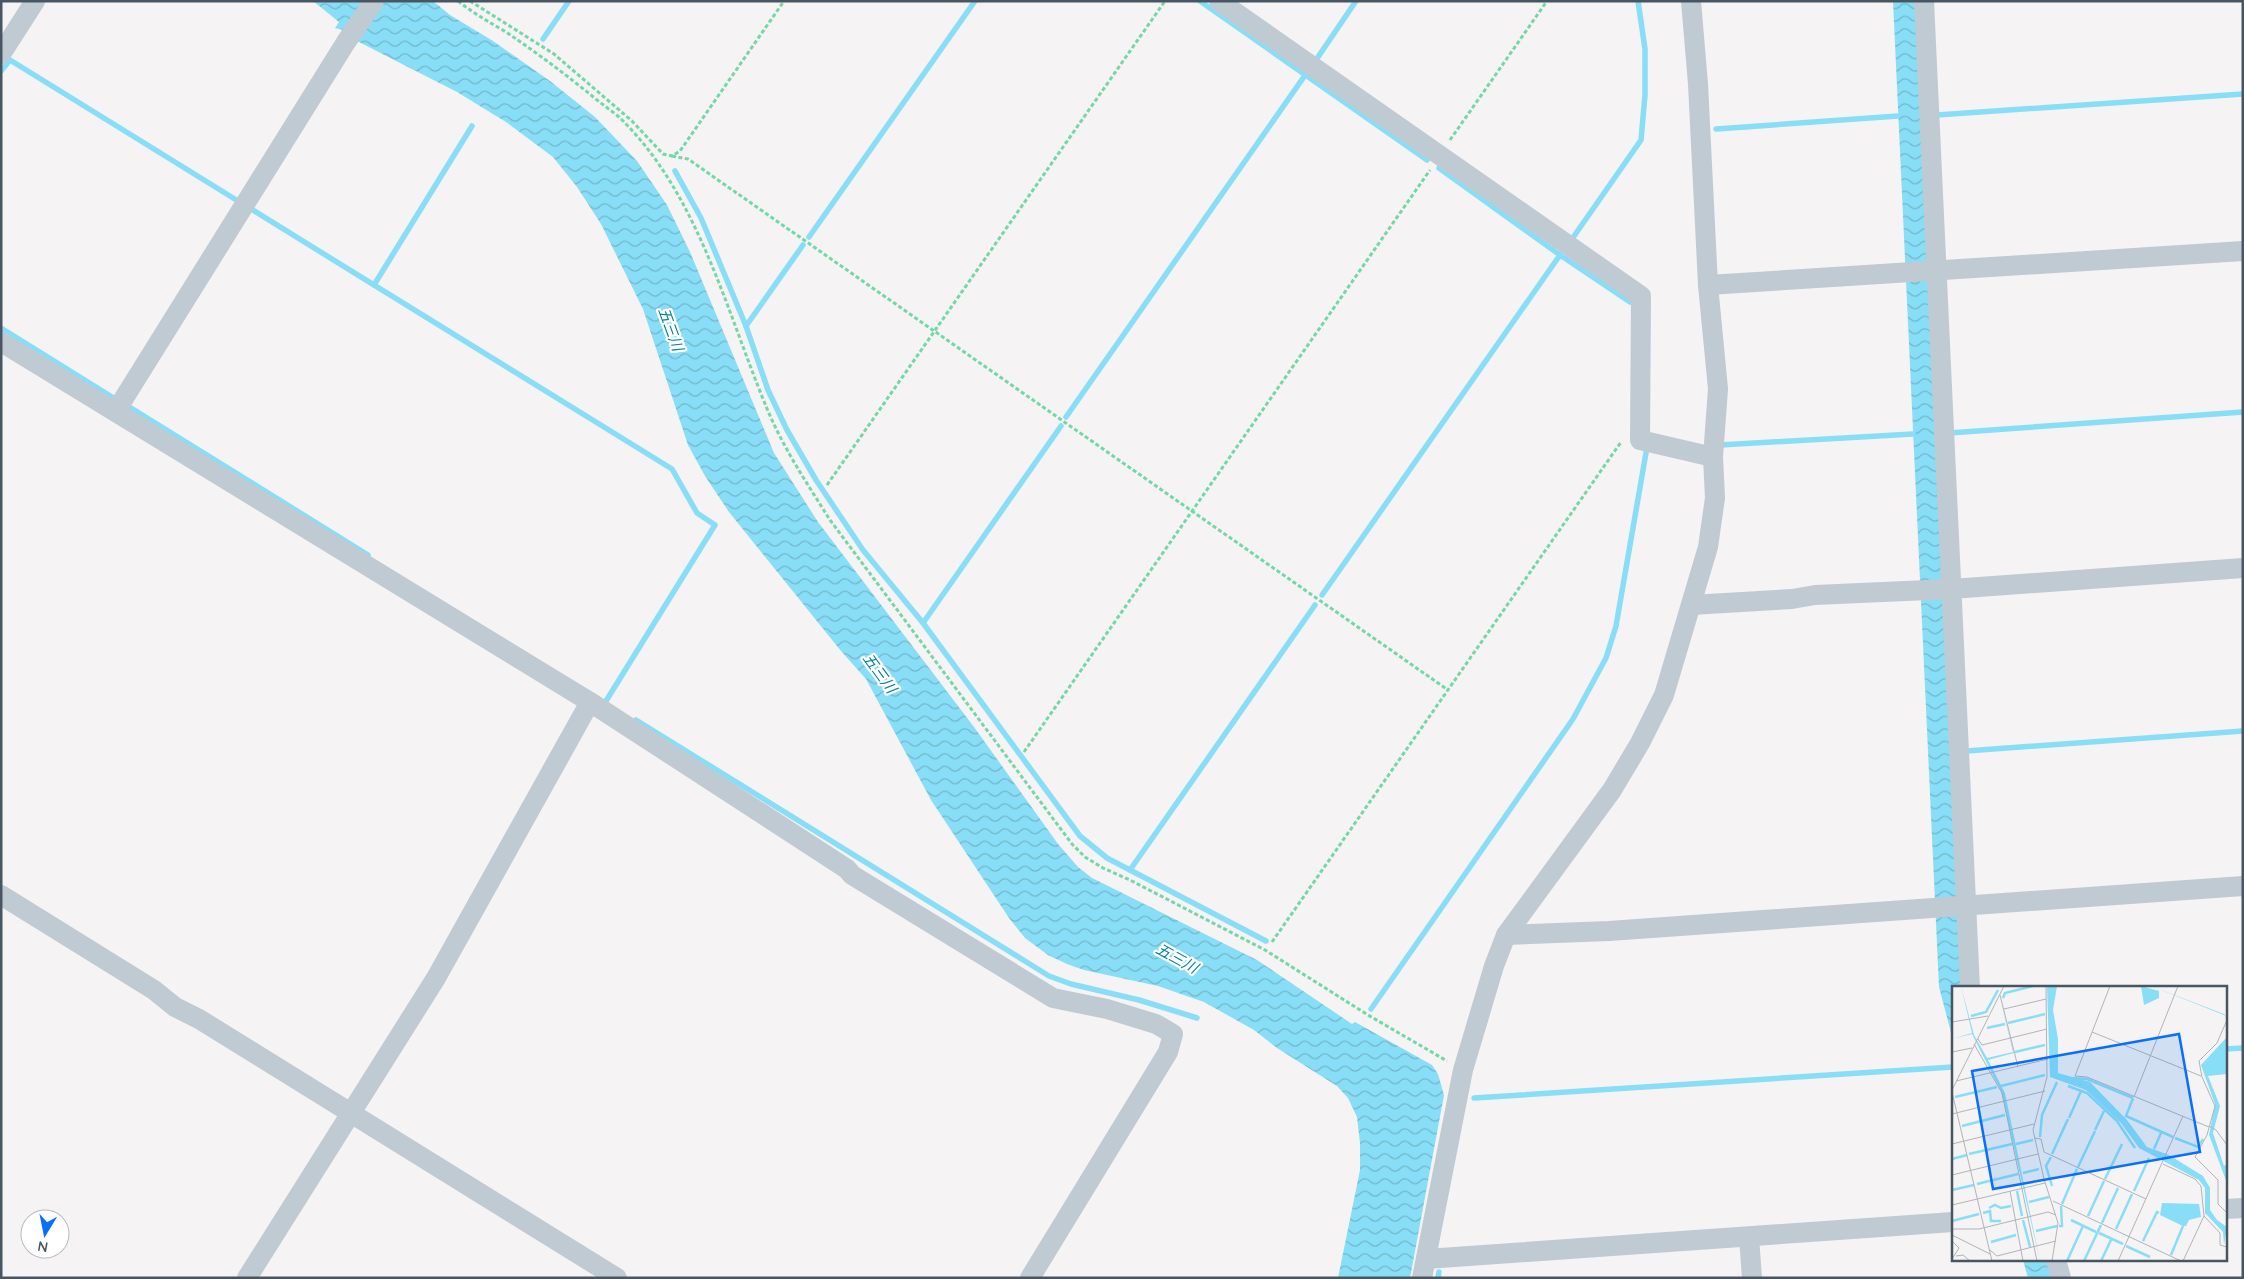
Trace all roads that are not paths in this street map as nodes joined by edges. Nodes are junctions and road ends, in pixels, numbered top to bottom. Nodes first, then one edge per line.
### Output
1 (35, 1) edge
2 (374, 1) edge
3 (1219, 1) edge
4 (1690, 1) edge
5 (1924, 1) edge
6 (1, 54) edge
7 (2243, 251) edge
8 (1938, 272) junction
9 (1708, 285) junction
10 (1, 342) edge
11 (116, 411) junction
12 (1713, 457) junction
13 (2243, 568) edge
14 (1951, 589) junction
15 (1691, 606) junction
16 (590, 702) junction
17 (2243, 886) edge
18 (1, 895) edge
19 (1966, 905) junction
20 (1506, 935) junction
21 (1970, 986) edge
22 (352, 1113) junction
23 (2243, 1208) edge
24 (2226, 1209) edge
25 (1952, 1222) edge
26 (1749, 1237) junction
27 (2057, 1262) edge
28 (1424, 1268) edge
29 (247, 1278) edge
30 (617, 1278) edge
31 (1030, 1278) edge
32 (1752, 1278) edge
33 (2061, 1278) edge

1 - 6 street
2 - 11 street
3 - 12 street
4 - 9 street
5 - 8 street
7 - 8 street
8 - 9 street
8 - 14 street
9 - 12 street
10 - 11 street
11 - 16 street
12 - 15 street
13 - 14 street
14 - 15 street
14 - 19 street
15 - 20 street
16 - 22 street
16 - 31 street
17 - 19 street
18 - 22 street
19 - 20 street
19 - 21 street
20 - 28 street
22 - 29 street
22 - 30 street
23 - 24 street
25 - 26 street
26 - 28 street
26 - 32 street
27 - 33 street

